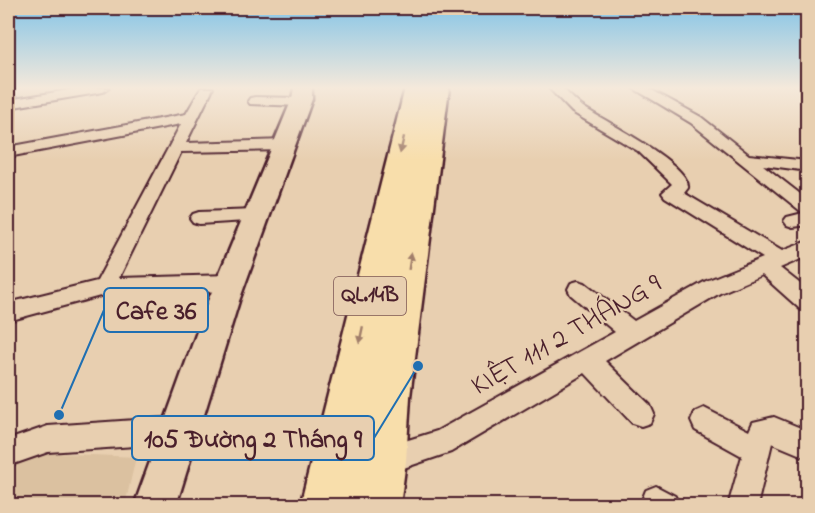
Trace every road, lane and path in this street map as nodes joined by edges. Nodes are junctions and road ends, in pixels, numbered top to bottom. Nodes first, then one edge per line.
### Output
1 (194, 112) edge
2 (296, 112) edge
3 (411, 112) edge
4 (434, 112) edge
5 (582, 112) edge
6 (682, 112) edge
7 (191, 118) junction
8 (284, 145) junction
9 (175, 148) junction
10 (8, 152) edge
11 (745, 159) junction
12 (807, 166) edge
13 (807, 209) edge
14 (256, 216) junction
15 (199, 218) dead end
16 (807, 248) edge
17 (772, 263) junction
18 (230, 283) junction
19 (104, 287) junction
20 (578, 289) dead end
21 (807, 303) edge
22 (8, 312) edge
23 (632, 333) junction
24 (587, 359) junction
25 (641, 414) dead end
26 (704, 421) dead end
27 (179, 430) junction
28 (807, 445) edge
29 (756, 449) junction
30 (8, 453) edge
31 (383, 461) junction
32 (155, 506) edge
33 (325, 506) edge
34 (375, 506) edge
35 (742, 506) edge

1 - 7 street
2 - 8 main road
3 -> 33 highway, QL.14B
31 -> 4 highway, QL.14B
5 - 17 street
6 - 11 street
7 - 9 street
7 - 10 street
8 - 9 street
8 - 14 main road
9 - 19 street
11 - 12 street
11 - 13 street
14 - 15 street
14 - 18 main road
16 - 17 street, KIỆT 111 2 THÁNG 9
17 - 21 street
17 - 23 street, KIỆT 111 2 THÁNG 9
18 - 19 street
18 - 27 main road
19 - 22 street
20 - 23 street
23 - 24 street, KIỆT 111 2 THÁNG 9
24 - 25 street
24 - 31 street, KIỆT 111 2 THÁNG 9
26 - 29 street
27 - 30 street
27 - 32 main road
28 - 29 street
29 - 35 street
31 - 34 highway, QL.14B

